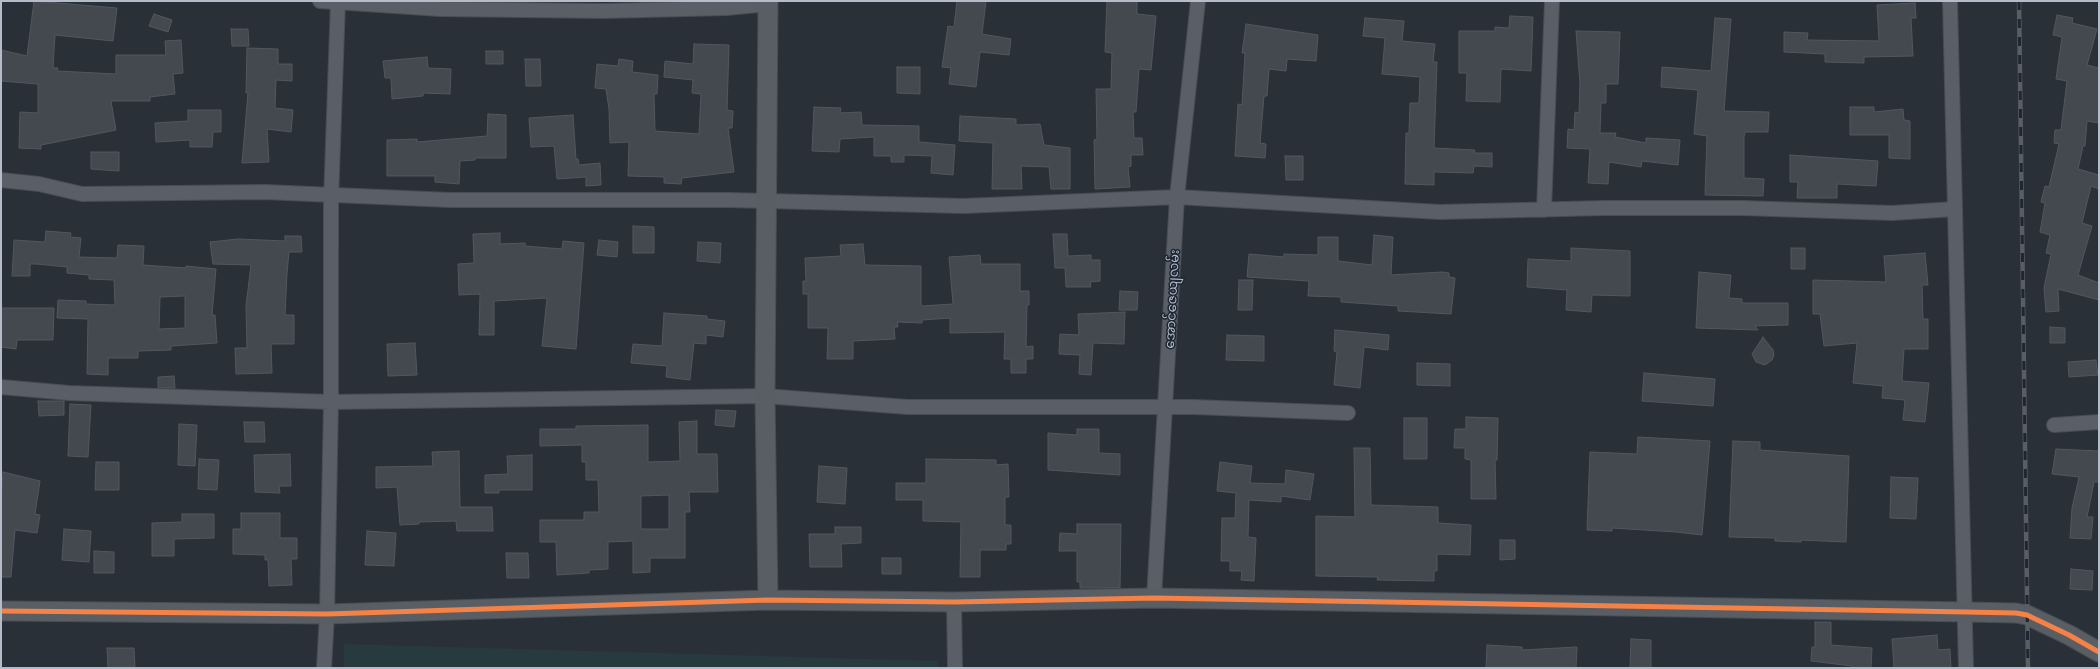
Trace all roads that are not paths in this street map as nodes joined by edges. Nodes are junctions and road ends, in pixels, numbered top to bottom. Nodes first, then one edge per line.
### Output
1 (320, 1) edge
2 (1198, 1) edge
3 (1552, 1) edge
4 (1950, 1) edge
5 (338, 2) edge
6 (768, 2) edge
7 (1, 180) edge
8 (331, 195) junction
9 (1177, 197) junction
10 (765, 201) junction
11 (1955, 209) junction
12 (1544, 210) junction
13 (1, 387) edge
14 (765, 396) junction
15 (331, 402) junction
16 (1166, 408) junction
17 (1348, 412) dead end
18 (2099, 422) edge
19 (2054, 425) dead end
20 (1154, 598) junction
21 (768, 600) junction
22 (954, 602) junction
23 (1, 612) edge
24 (1966, 612) junction
25 (327, 614) junction
26 (2099, 652) edge
27 (324, 668) edge
28 (955, 668) edge
29 (1966, 668) edge

1 - 5 street
2 - 9 street, အောင်ဇေယျလမ်း
3 - 12 street
4 - 11 street
5 - 6 street
5 - 8 street
6 - 10 street
7 - 8 street
8 - 10 street
8 - 15 street
9 - 10 street
9 - 12 street
9 - 16 street, အောင်ဇေယျလမ်း
10 - 14 street
11 - 12 street
11 - 24 street
13 - 15 street
14 - 15 street
14 - 16 street
14 - 21 street
15 - 25 street
16 - 17 street
16 - 20 street, အောင်ဇေယျလမ်း
18 - 19 street
20 - 22 street
20 - 24 street
21 - 22 street
21 - 25 street
22 - 28 street
23 - 25 street
24 - 26 street
24 - 29 street
25 - 27 street

